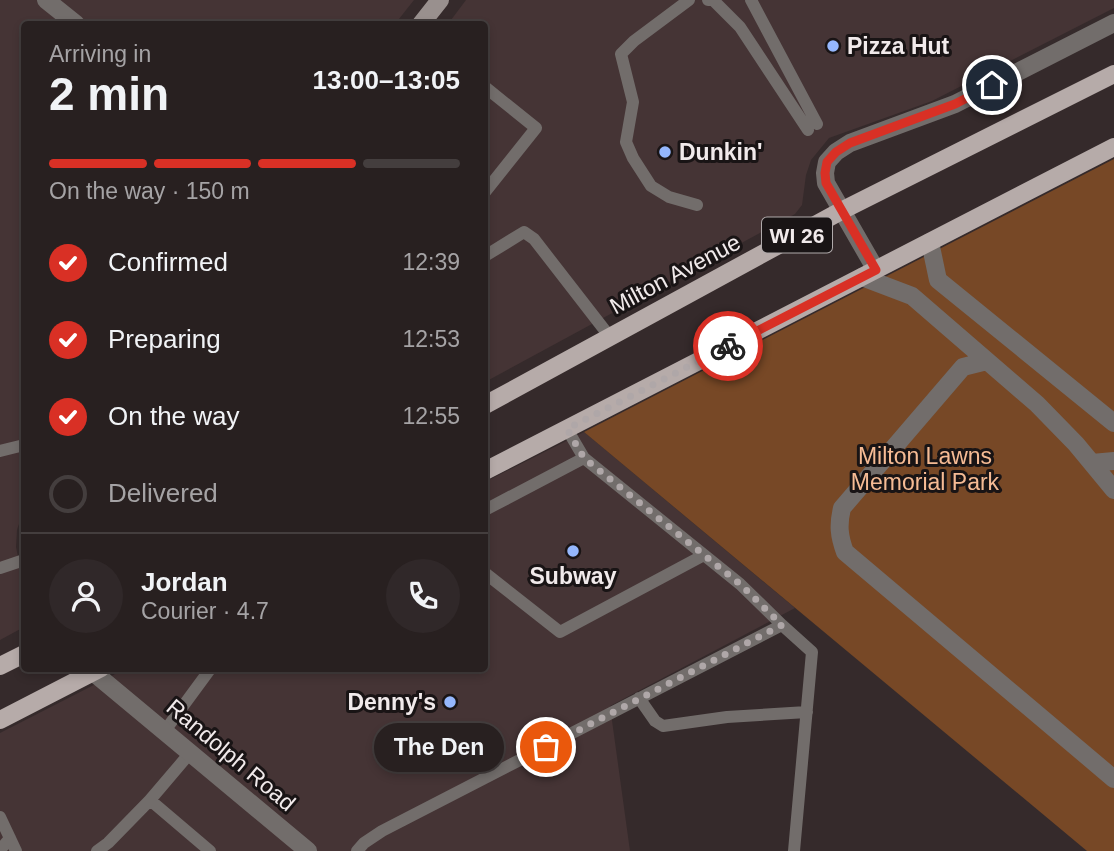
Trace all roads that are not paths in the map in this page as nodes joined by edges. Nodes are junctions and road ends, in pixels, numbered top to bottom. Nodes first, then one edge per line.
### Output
1 (46, 0) edge
2 (440, 0) edge
3 (689, 0) edge
4 (708, 0) edge
5 (740, 0) edge
6 (751, 0) edge
7 (759, 16) junction
8 (72, 21) edge
9 (423, 21) edge
10 (1114, 23) edge
11 (1114, 74) edge
12 (488, 89) edge
13 (1114, 147) edge
14 (488, 188) edge
15 (697, 205) dead end
16 (841, 211) junction
17 (930, 242) junction
18 (488, 254) edge
19 (869, 273) junction
20 (949, 328) junction
21 (610, 337) junction
22 (987, 361) junction
23 (963, 367) junction
24 (488, 403) edge
25 (1114, 423) edge
26 (567, 429) junction
27 (21, 445) edge
28 (0, 451) edge
29 (584, 458) junction
30 (1114, 461) edge
31 (1092, 463) junction
32 (488, 469) edge
33 (1114, 490) edge
34 (488, 508) edge
35 (704, 555) junction
36 (21, 561) edge
37 (0, 568) edge
38 (488, 575) edge
39 (782, 625) junction
40 (21, 656) edge
41 (0, 666) edge
42 (91, 672) edge
43 (97, 672) edge
44 (208, 672) edge
45 (639, 698) junction
46 (807, 712) junction
47 (0, 720) edge
48 (164, 732) junction
49 (190, 753) junction
50 (1114, 779) edge
51 (150, 800) junction
52 (0, 817) edge
53 (10, 838) junction
54 (0, 850) edge
55 (16, 851) edge
56 (97, 851) edge
57 (210, 851) edge
58 (308, 851) edge
59 (357, 851) edge
60 (794, 851) edge

1 - 8 street
2 - 9 street
3 - 15 lane
4 - 7 lane
5 - 7 lane
6 - 7 lane
10 - 16 street
11 - 16 main road, Milton Avenue / WI 26
12 - 14 lane
13 - 17 main road
16 - 19 street
16 - 21 main road, Milton Avenue / WI 26
17 - 19 main road
17 - 25 street
18 - 21 lane
19 - 20 street
19 - 26 main road
20 - 22 street
20 - 23 street
21 - 24 main road, Milton Avenue / WI 26
22 - 23 street
22 - 31 street
23 - 50 street
26 - 29 lane
26 - 32 main road
27 - 28 lane
29 - 34 lane
29 - 35 lane
30 - 31 street
31 - 33 street
35 - 38 lane
35 - 39 lane
36 - 37 lane
39 - 45 lane
39 - 46 lane
40 - 41 main road
42 - 47 main road
43 - 48 street, Randolph Road
44 - 48 lane
45 - 46 lane
45 - 59 lane
46 - 60 lane
48 - 49 street, Randolph Road
49 - 51 lane
49 - 58 street, Randolph Road
51 - 56 lane
51 - 57 lane
52 - 53 lane
53 - 54 lane
53 - 55 lane

